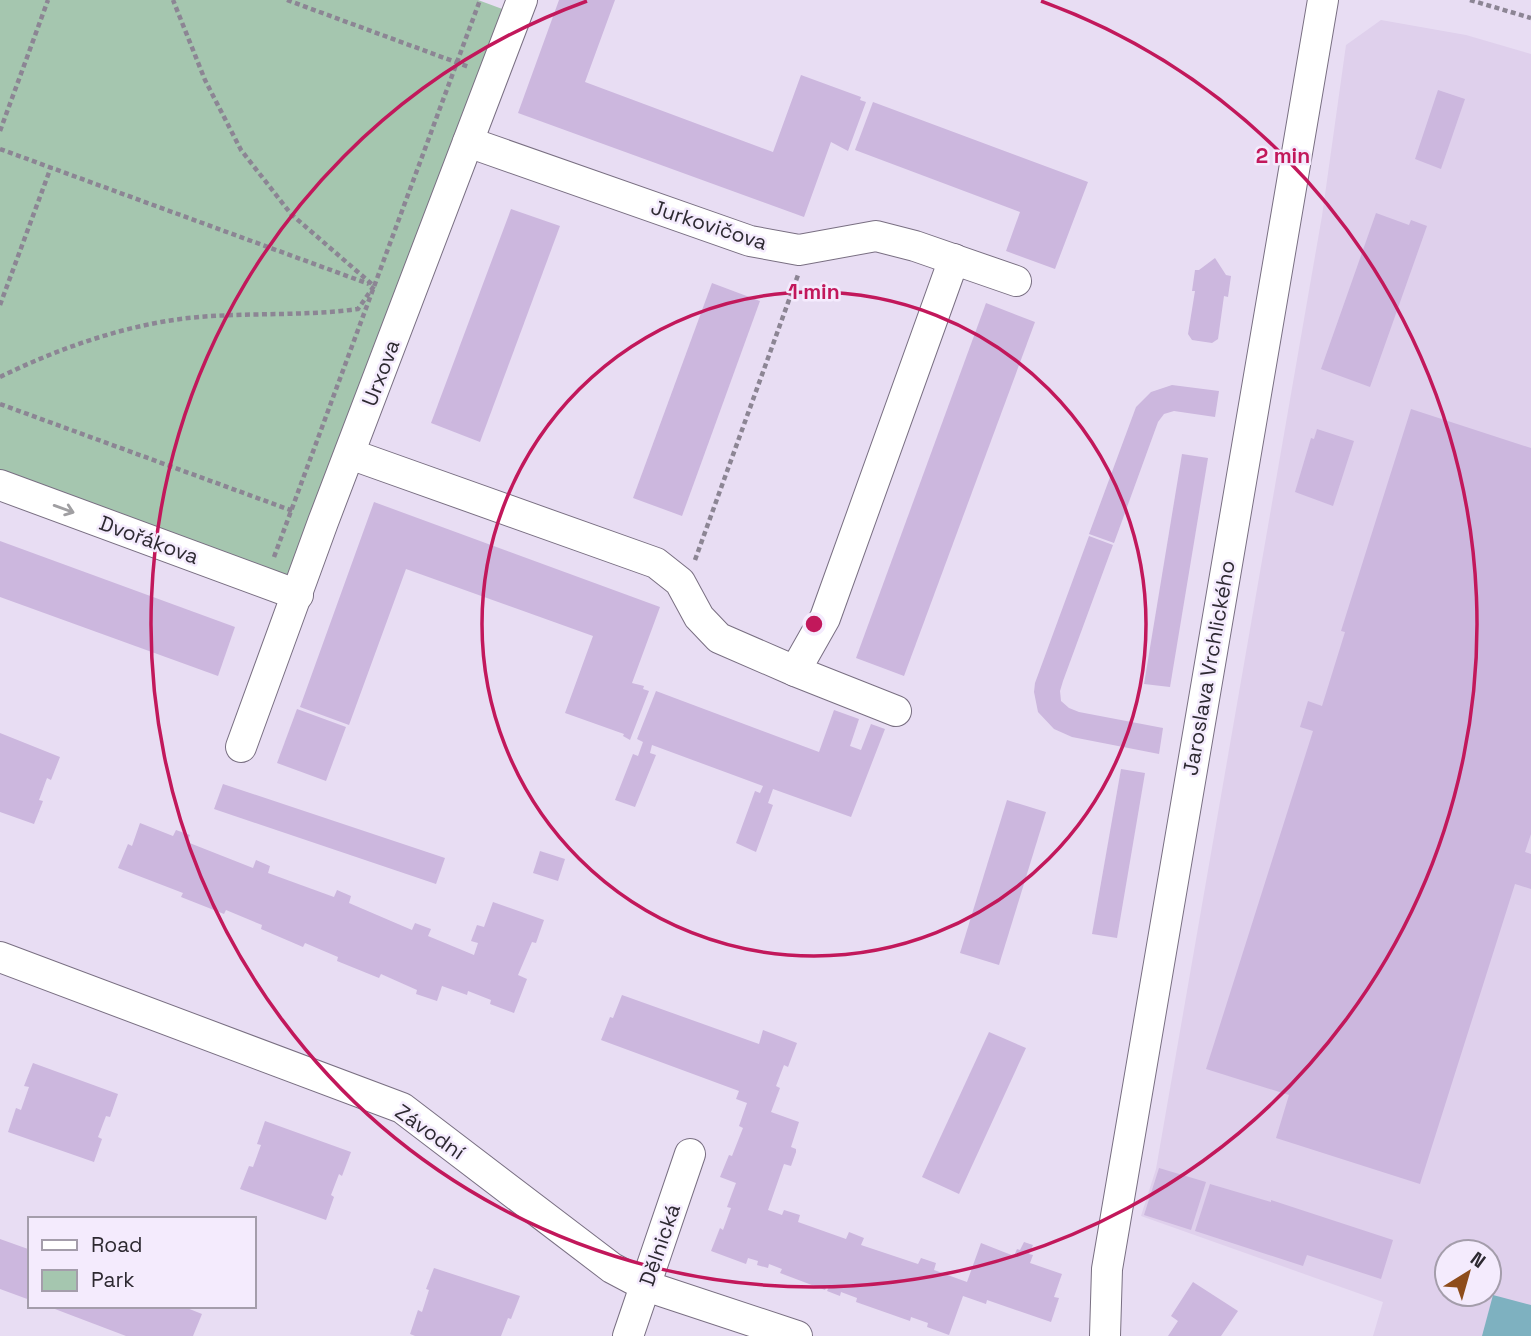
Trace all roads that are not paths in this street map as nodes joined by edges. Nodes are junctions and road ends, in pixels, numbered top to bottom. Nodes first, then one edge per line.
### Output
1 (1323, 0) edge
2 (520, 1) edge
3 (468, 142) junction
4 (954, 259) junction
5 (1016, 281) dead end
6 (350, 454) junction
7 (0, 485) edge
8 (298, 595) junction
9 (795, 671) junction
10 (896, 711) dead end
11 (241, 747) dead end
12 (0, 957) edge
13 (690, 1154) dead end
14 (646, 1286) junction
15 (628, 1336) edge
16 (797, 1336) edge
17 (1105, 1336) edge

1 - 17 street, Jaroslava Vrchlického
2 - 3 street, Urxova
3 - 4 street, Jurkovičova
3 - 6 street, Urxova
4 - 5 street, Jurkovičova
4 - 9 street
6 - 8 street, Urxova
6 - 9 street
7 -> 8 street, Dvořákova
8 - 11 street, Urxova
9 - 10 street
12 - 14 street, Závodní
13 - 14 street, Dělnická
14 - 15 street, Dělnická
14 - 16 street, Závodní

